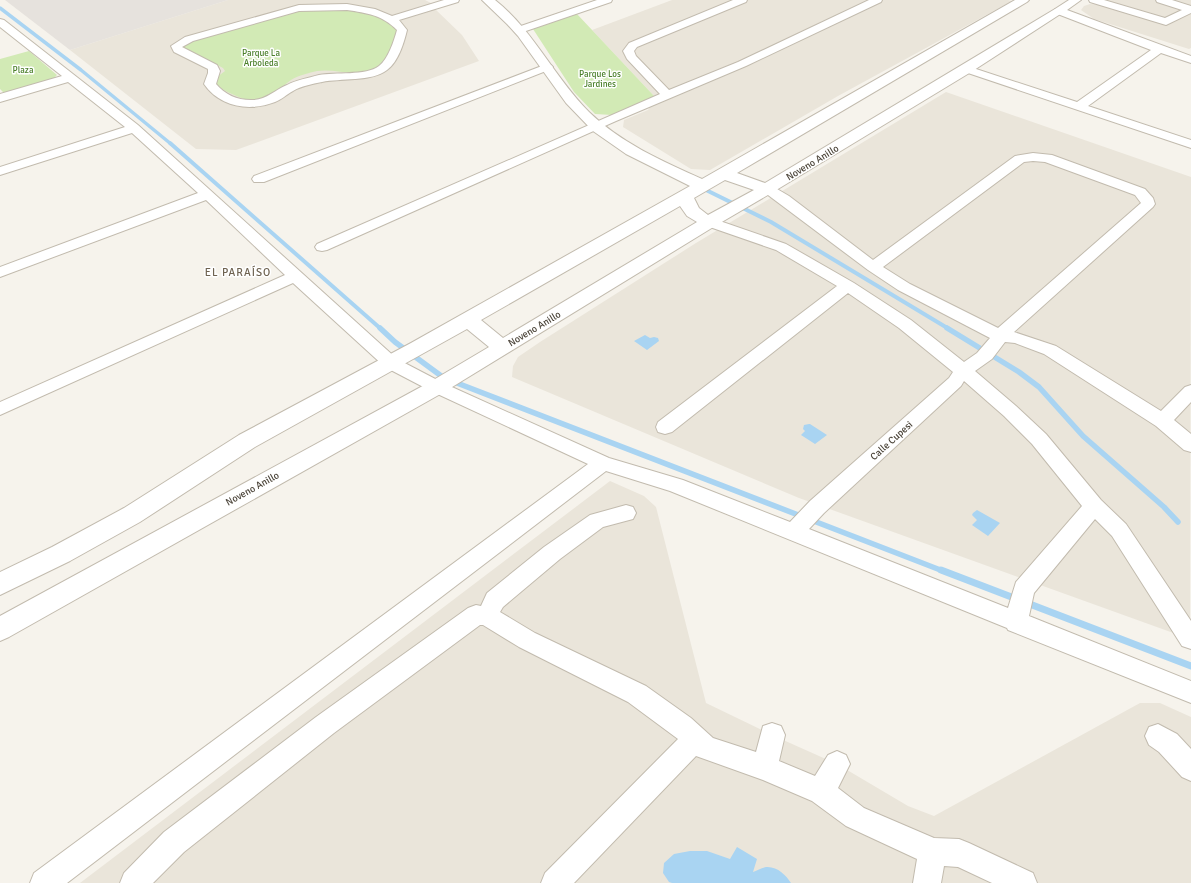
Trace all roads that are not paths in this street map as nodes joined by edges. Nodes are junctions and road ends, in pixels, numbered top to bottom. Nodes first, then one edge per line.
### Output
1 (436, 0) edge
2 (454, 0) edge
3 (488, 0) edge
4 (607, 0) edge
5 (742, 0) edge
6 (877, 0) edge
7 (1076, 0) edge
8 (1094, 0) edge
9 (1161, 0) edge
10 (1024, 1) edge
11 (1052, 9) junction
12 (388, 18) junction
13 (0, 22) edge
14 (519, 30) junction
15 (1158, 50) junction
16 (1191, 60) edge
17 (548, 67) junction
18 (966, 69) junction
19 (69, 78) junction
20 (667, 95) junction
21 (0, 98) edge
22 (1080, 106) junction
23 (596, 126) junction
24 (134, 128) junction
25 (1191, 144) edge
26 (0, 171) edge
27 (724, 174) junction
28 (259, 179) dead end
29 (702, 185) junction
30 (767, 189) junction
31 (208, 194) junction
32 (685, 196) junction
33 (709, 222) junction
34 (322, 247) dead end
35 (873, 267) junction
36 (0, 272) edge
37 (294, 276) junction
38 (848, 286) junction
39 (467, 319) junction
40 (997, 341) junction
41 (502, 347) junction
42 (404, 356) junction
43 (962, 370) junction
44 (446, 381) junction
45 (1191, 391) edge
46 (0, 409) edge
47 (1163, 421) junction
48 (664, 427) dead end
49 (1191, 446) edge
50 (603, 463) junction
51 (1094, 506) junction
52 (626, 513) dead end
53 (805, 519) junction
54 (0, 584) edge
55 (1020, 605) junction
56 (487, 616) junction
57 (0, 629) edge
58 (1190, 639) edge
59 (1191, 692) edge
60 (772, 735) dead end
61 (1158, 736) dead end
62 (695, 739) junction
63 (837, 764) dead end
64 (765, 768) junction
65 (1191, 768) edge
66 (821, 792) junction
67 (932, 852) junction
68 (44, 883) edge
69 (134, 883) edge
70 (555, 883) edge
71 (927, 883) edge
72 (1023, 883) edge

1 - 12 street
2 - 12 street
3 - 14 street
4 - 14 street
5 - 20 street
6 - 20 street
7 - 11 street
8 - 9 street
10 - 27 street
11 - 15 street
11 - 18 street, Noveno Anillo
12 - 12 street
13 - 19 street
14 - 17 street
15 - 16 street
15 - 22 street
17 - 23 street
17 - 28 street
18 - 22 street
18 - 30 street, Noveno Anillo
19 - 21 street
19 - 24 street
20 - 23 street
22 - 25 street
23 - 29 street
23 - 34 street
24 - 26 street
24 - 31 street
27 - 29 street
27 - 30 street
29 - 32 street
30 - 33 street, Noveno Anillo
30 - 35 street
31 - 36 street
31 - 37 street
32 - 33 street
32 - 39 street
33 - 38 street
33 - 41 street, Noveno Anillo
35 - 40 street
35 - 40 street
37 - 42 street
37 - 46 street
38 - 43 street
38 - 48 street
39 - 41 street
39 - 42 street
40 - 43 street
40 - 47 street
41 - 44 street, Noveno Anillo
42 - 44 street
42 - 54 street
43 - 51 street
43 - 53 street, Calle Cupesi
44 - 50 street
44 - 57 street, Noveno Anillo
45 - 47 street
47 - 49 street
50 - 53 street
50 - 68 street
51 - 55 street
51 - 58 street
52 - 56 street
53 - 55 street
55 - 59 street
56 - 62 street
56 - 69 street
60 - 64 street
61 - 65 street
62 - 64 street
62 - 70 street
63 - 66 street
64 - 66 street
66 - 67 street
67 - 71 street
67 - 72 street

